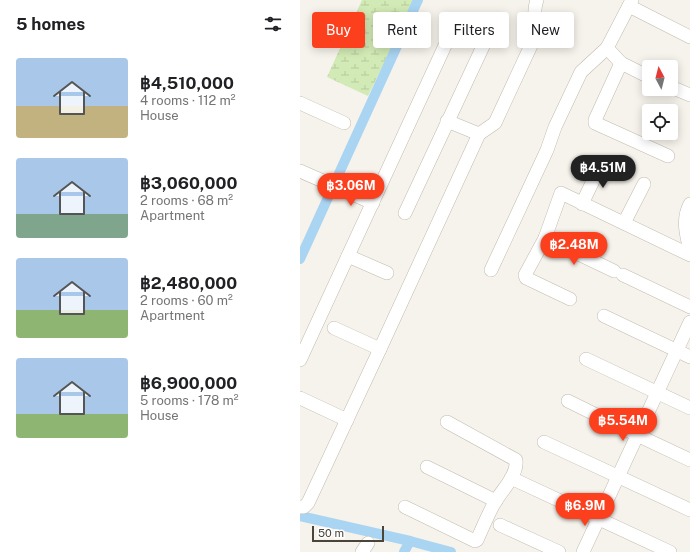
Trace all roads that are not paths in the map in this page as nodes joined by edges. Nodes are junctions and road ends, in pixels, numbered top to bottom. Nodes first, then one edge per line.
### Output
1 (537, 0) edge
2 (630, 3) edge
3 (690, 37) edge
4 (444, 48) edge
5 (482, 48) edge
6 (607, 48) junction
7 (620, 64) junction
8 (642, 74) edge
9 (678, 90) edge
10 (690, 95) edge
11 (300, 103) edge
12 (447, 121) junction
13 (344, 122) dead end
14 (478, 134) junction
15 (668, 156) dead end
16 (601, 164) dead end
17 (300, 171) edge
18 (644, 184) dead end
19 (373, 203) junction
20 (582, 204) junction
21 (689, 211) edge
22 (405, 213) dead end
23 (624, 223) junction
24 (545, 238) junction
25 (690, 250) edge
26 (690, 255) edge
27 (348, 256) junction
28 (491, 270) dead end
29 (387, 273) dead end
30 (570, 299) dead end
31 (690, 307) edge
32 (604, 316) dead end
33 (690, 322) edge
34 (334, 328) dead end
35 (380, 349) junction
36 (676, 351) junction
37 (690, 357) edge
38 (586, 359) dead end
39 (300, 360) edge
40 (657, 393) junction
41 (300, 398) edge
42 (568, 401) dead end
43 (690, 408) edge
44 (347, 420) junction
45 (447, 422) dead end
46 (637, 435) junction
47 (544, 442) dead end
48 (690, 460) edge
49 (427, 467) dead end
50 (618, 477) junction
51 (511, 478) junction
52 (496, 501) junction
53 (300, 507) edge
54 (405, 507) dead end
55 (690, 510) edge
56 (598, 519) junction
57 (500, 525) dead end
58 (559, 552) edge
59 (583, 552) edge
60 (670, 552) edge

1 - 14 street
2 - 3 street
2 - 6 street
4 - 19 street
5 - 12 street
6 - 7 street
6 - 28 street
7 - 8 street
7 - 15 street
9 - 10 street
11 - 13 street
12 - 14 street
12 - 22 street
14 - 35 street
16 - 20 street
17 - 19 street
18 - 23 street
19 - 27 street
20 - 23 street
20 - 24 street
21 - 25 street
23 - 26 street
24 - 30 street
24 - 31 street
27 - 29 street
27 - 39 street
32 - 36 street
33 - 36 street
34 - 35 street
35 - 44 street
36 - 37 street
36 - 40 street
38 - 40 street
40 - 43 street
40 - 46 street
41 - 44 street
42 - 46 street
44 - 53 street
45 - 51 street
46 - 48 street
46 - 50 street
47 - 50 street
49 - 52 street
50 - 55 street
50 - 56 street
51 - 52 street
51 - 56 street
52 - 54 street
56 - 59 street
56 - 60 street
57 - 58 street

